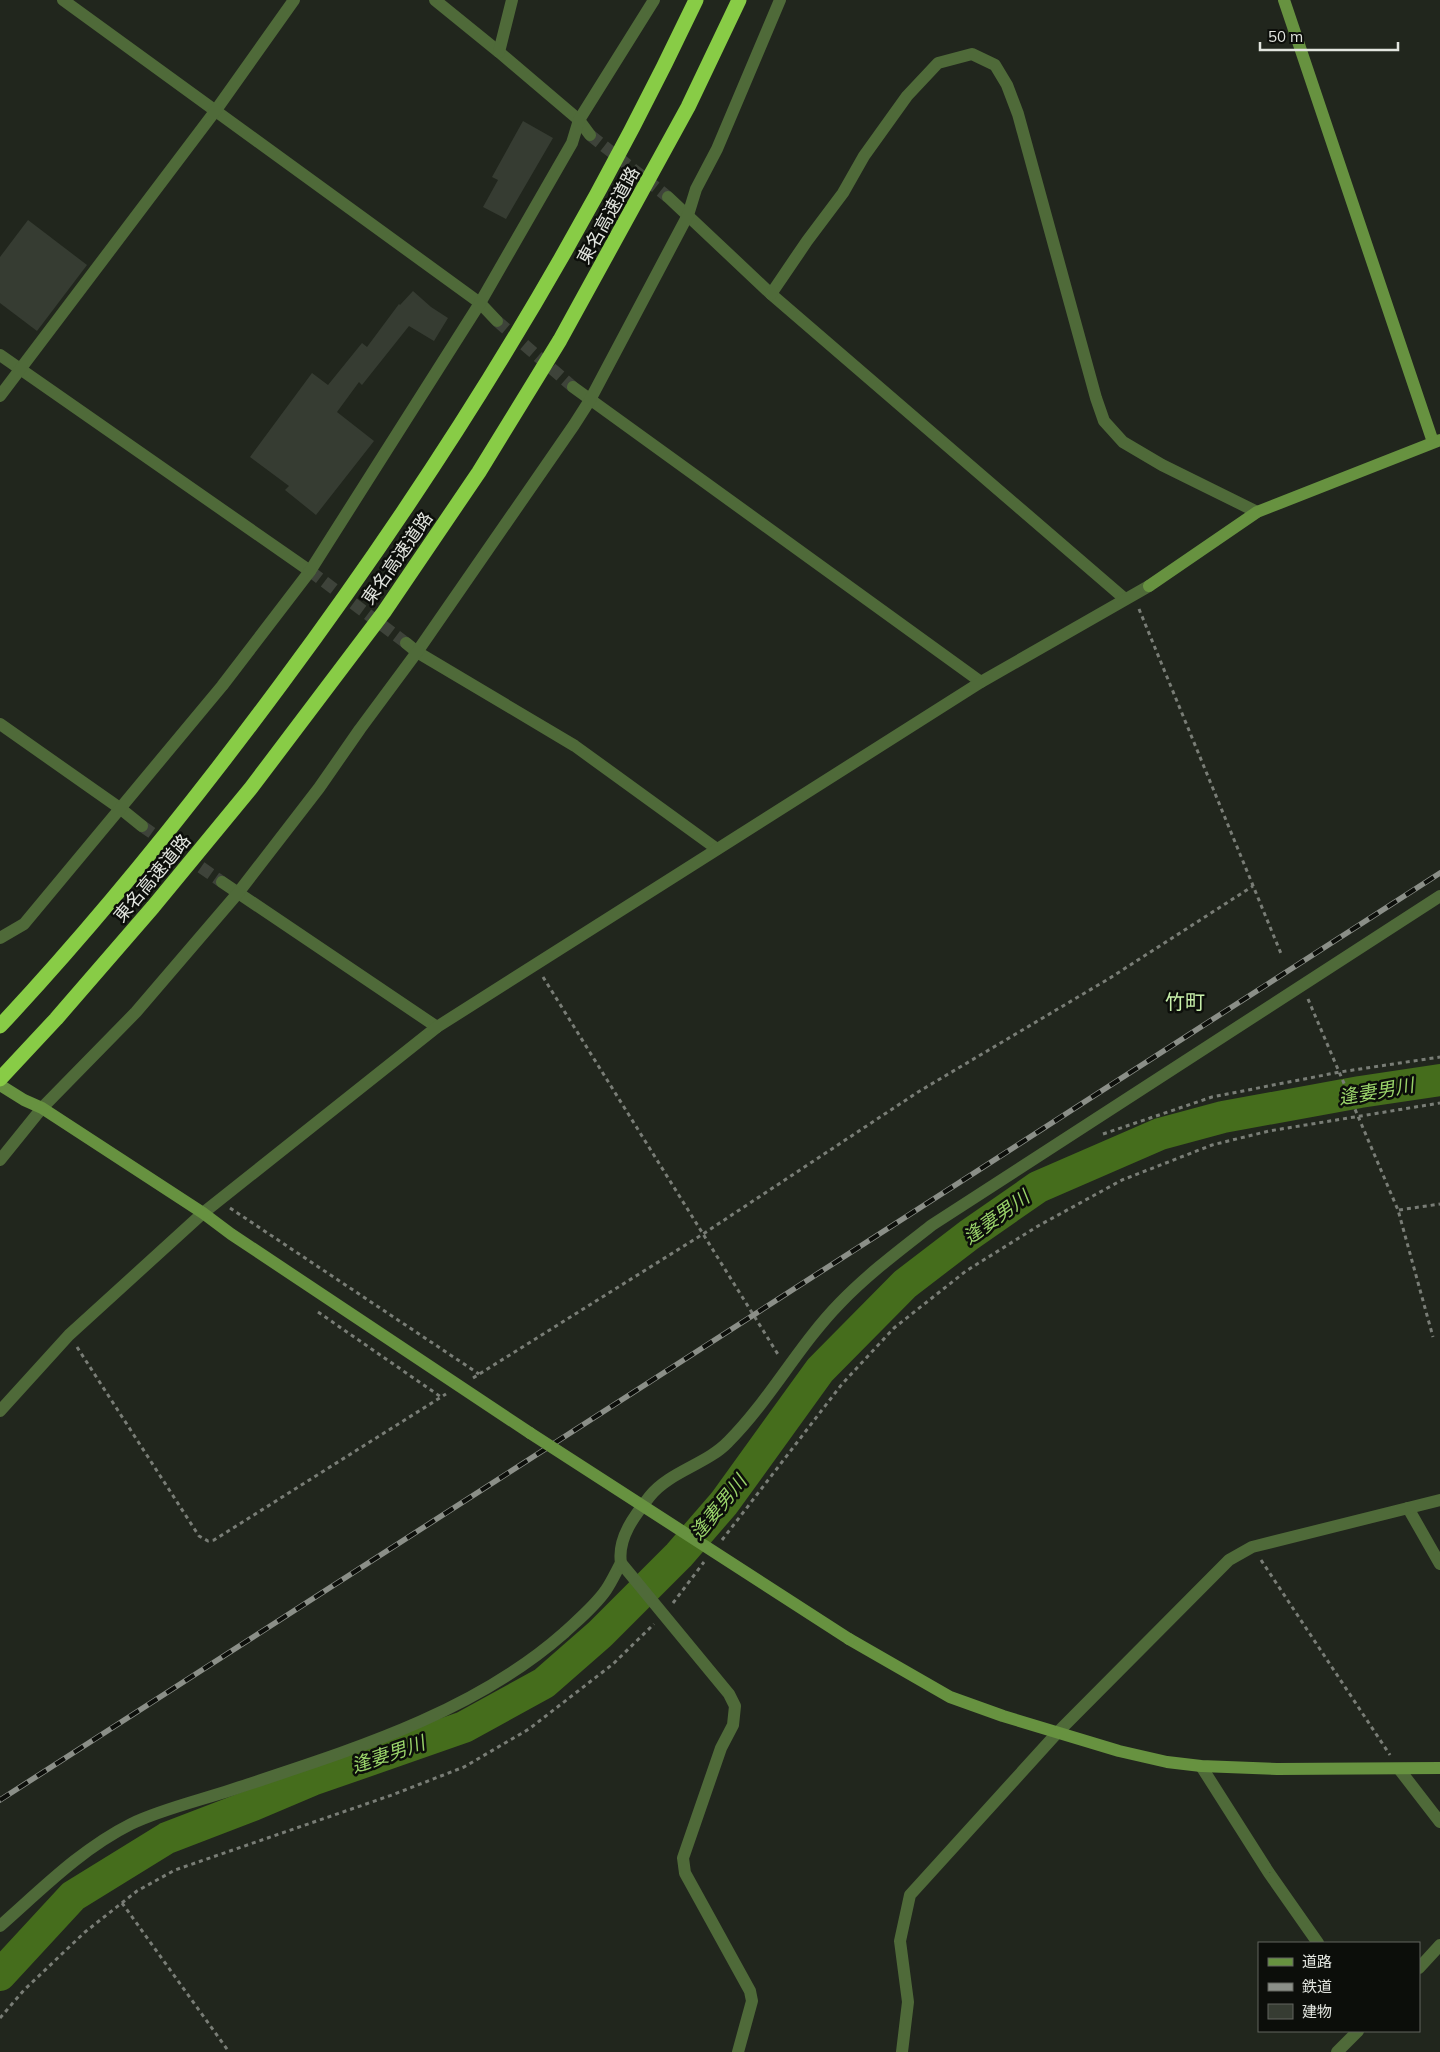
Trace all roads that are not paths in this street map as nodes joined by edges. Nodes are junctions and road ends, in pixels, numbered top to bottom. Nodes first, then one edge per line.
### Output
1 (63, 0) edge
2 (294, 0) edge
3 (435, 0) edge
4 (512, 0) edge
5 (654, 0) edge
6 (696, 0) edge
7 (739, 0) edge
8 (780, 0) edge
9 (1284, 0) edge
10 (499, 52) junction
11 (216, 110) junction
12 (579, 120) junction
13 (590, 135) tunnel mouth
14 (668, 197) tunnel mouth
15 (688, 215) junction
16 (770, 294) junction
17 (480, 303) junction
18 (497, 321) tunnel mouth
19 (0, 355) edge
20 (20, 369) junction
21 (573, 386) tunnel mouth
22 (0, 396) edge
23 (590, 400) junction
24 (1437, 441) edge
25 (1257, 512) junction
26 (310, 571) junction
27 (1129, 597) junction
28 (406, 643) tunnel mouth
29 (417, 652) junction
30 (980, 682) junction
31 (0, 724) edge
32 (121, 809) junction
33 (142, 826) tunnel mouth
34 (717, 849) junction
35 (222, 882) tunnel mouth
36 (238, 893) junction
37 (1440, 896) edge
38 (0, 938) edge
39 (0, 1026) edge
40 (437, 1028) junction
41 (0, 1079) edge
42 (0, 1085) edge
43 (42, 1108) junction
44 (0, 1160) edge
45 (204, 1213) junction
46 (0, 1411) edge
47 (1440, 1500) edge
48 (1408, 1508) junction
49 (621, 1563) junction
50 (1440, 1564) edge
51 (1058, 1732) junction
52 (1201, 1766) junction
53 (1440, 1768) edge
54 (1399, 1769) junction
55 (1440, 1822) edge
56 (0, 1926) edge
57 (1317, 1942) edge
58 (1440, 1945) edge
59 (1420, 1967) edge
60 (1357, 2032) edge
61 (738, 2052) edge
62 (902, 2052) edge
63 (1338, 2052) edge

1 - 11 street
2 - 11 street
3 - 10 street
4 - 10 street
5 - 12 street
6 - 39 highway, 東名高速道路
7 - 41 highway, 東名高速道路
8 - 15 street
9 - 24 street
10 - 12 street
11 - 17 street
11 - 20 street
12 - 13 street
12 - 17 street
14 - 15 street
15 - 16 street
15 - 23 street
16 - 25 street
16 - 27 street
17 - 18 street
17 - 26 street
19 - 20 street
20 - 22 street
20 - 26 street
21 - 23 street
23 - 29 street
23 - 30 street
24 - 25 street
25 - 27 street
26 - 32 street
27 - 30 street
28 - 29 street
29 - 34 street
29 - 36 street
30 - 34 street
31 - 32 street
32 - 33 street
32 - 38 street
34 - 40 street
35 - 36 street
36 - 40 street
36 - 43 street
37 - 49 street
40 - 45 street
42 - 43 street
43 - 44 street
43 - 45 street
45 - 46 street
45 - 51 street, bridge
47 - 48 street
48 - 50 street
48 - 51 street
49 - 56 street
49 - 61 street
51 - 52 street
51 - 62 street
52 - 54 street
52 - 57 street
53 - 54 street
54 - 55 street
58 - 59 street
60 - 63 street

